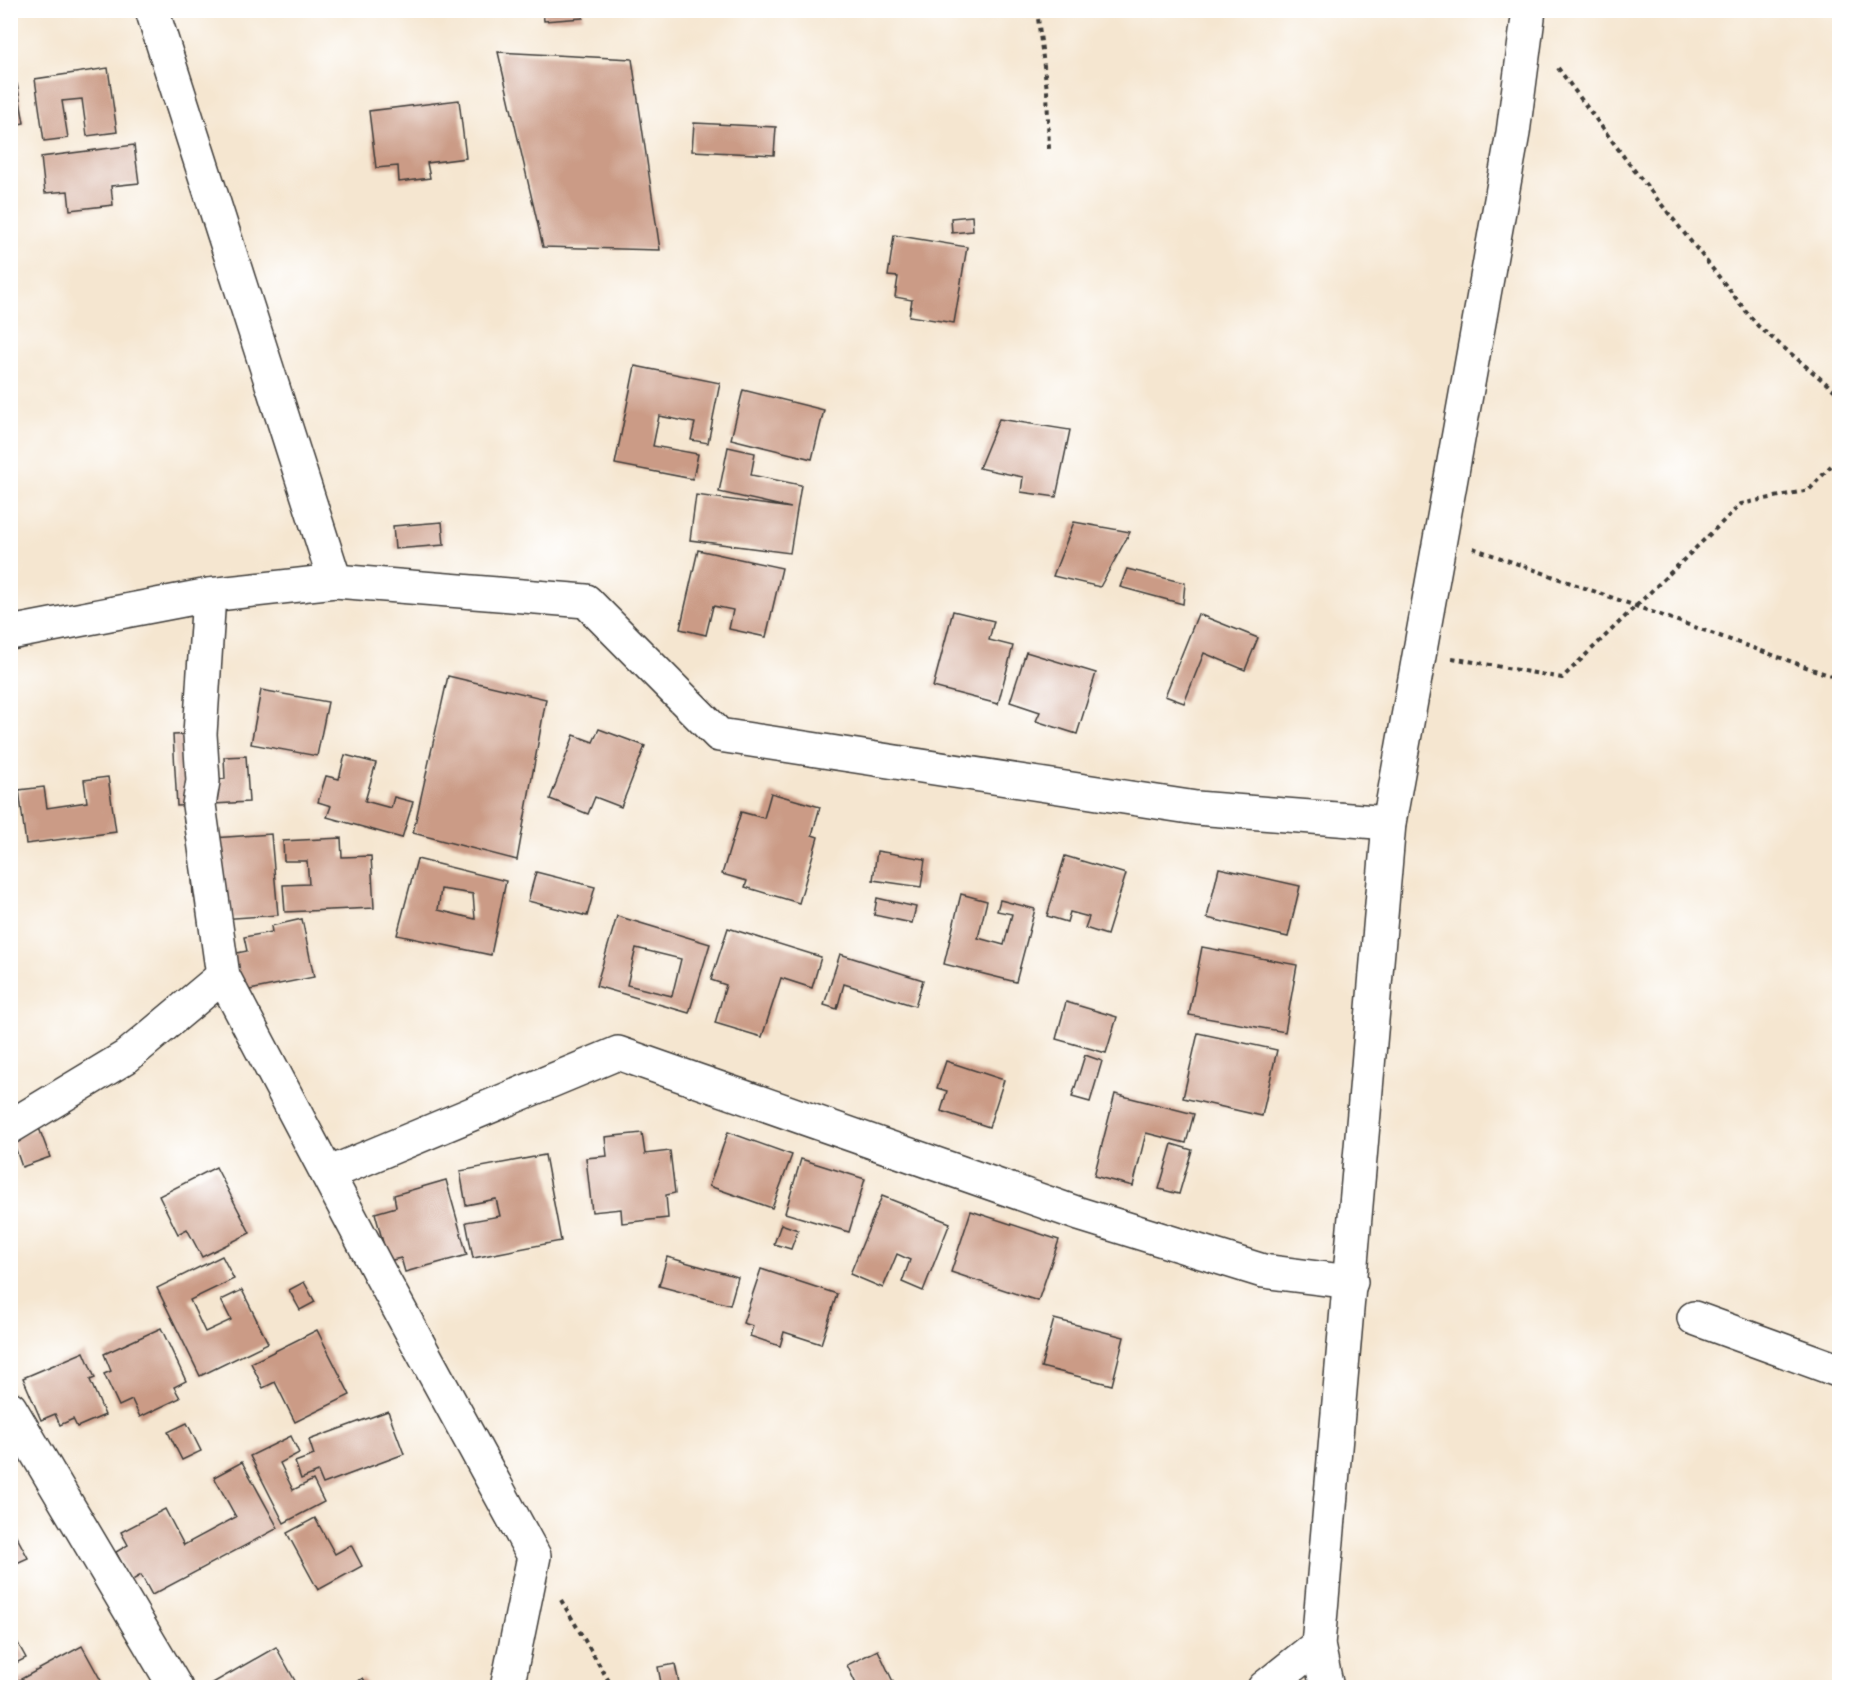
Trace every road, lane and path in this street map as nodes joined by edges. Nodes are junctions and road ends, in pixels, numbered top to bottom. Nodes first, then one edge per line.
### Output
1 (152, 10) edge
2 (1037, 10) edge
3 (1528, 19) edge
4 (1049, 150) dead end
5 (1839, 394) edge
6 (1839, 456) edge
7 (1467, 546) dead end
8 (335, 581) junction
9 (209, 595) junction
10 (10, 633) edge
11 (1420, 652) junction
12 (1839, 679) edge
13 (1389, 823) junction
14 (223, 976) junction
15 (10, 1127) edge
16 (328, 1174) junction
17 (1351, 1282) junction
18 (1694, 1318) dead end
19 (1839, 1371) edge
20 (10, 1408) edge
21 (534, 1556) junction
22 (1318, 1645) junction
23 (176, 1688) edge
24 (507, 1688) edge
25 (613, 1688) edge
26 (1264, 1688) edge
27 (1327, 1688) edge

1 - 8 street
2 - 4 path
3 - 5 path
3 - 11 street
6 - 11 path
7 - 12 path
8 - 9 street
8 - 13 street
9 - 10 street
9 - 14 street
11 - 13 street
13 - 17 street
14 - 15 street
14 - 16 street
16 - 17 street
16 - 21 street
17 - 22 street
18 - 19 street
20 - 23 street
21 - 24 street
21 - 25 path
22 - 26 street
22 - 27 street

